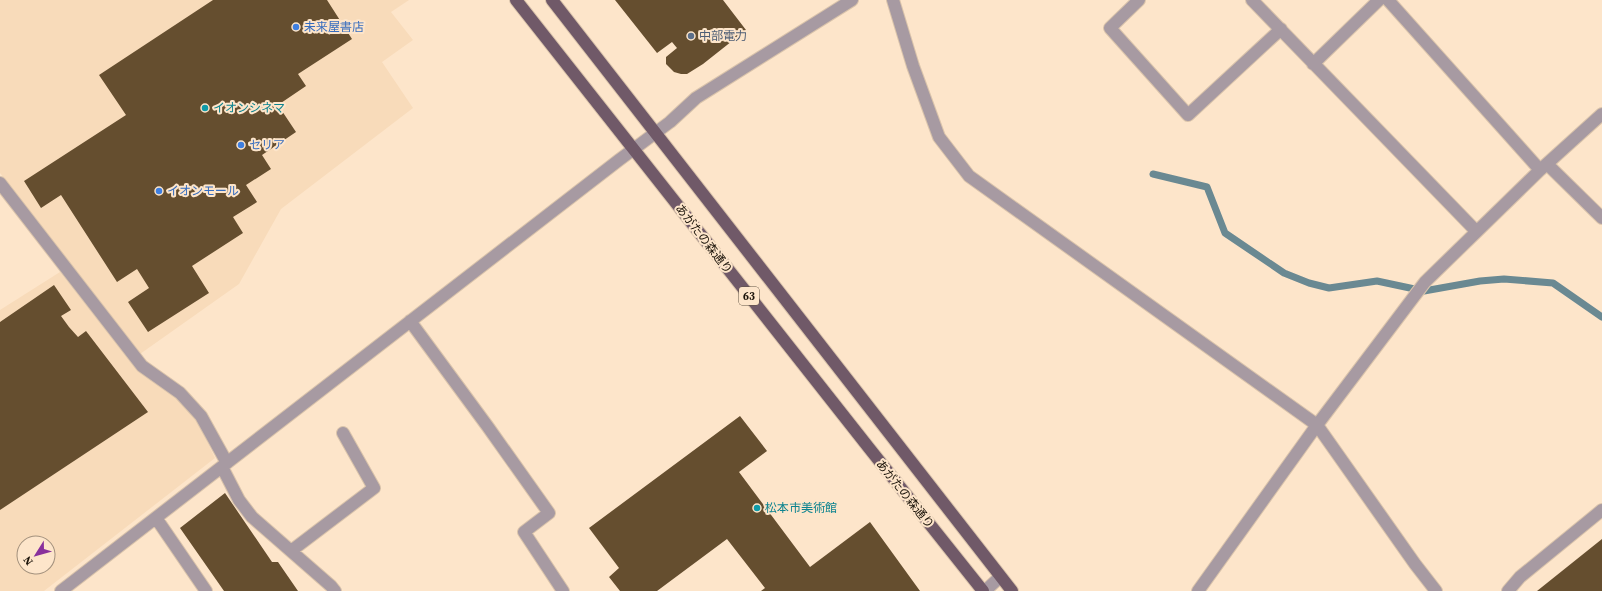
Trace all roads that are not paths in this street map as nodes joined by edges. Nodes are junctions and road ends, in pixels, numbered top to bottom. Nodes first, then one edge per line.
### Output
1 (516, 0) edge
2 (552, 0) edge
3 (852, 0) edge
4 (893, 0) edge
5 (1139, 0) edge
6 (1252, 0) edge
7 (1379, 0) edge
8 (1388, 0) edge
9 (1281, 29) junction
10 (1313, 64) junction
11 (1602, 114) edge
12 (656, 133) junction
13 (633, 149) junction
14 (1544, 167) junction
15 (0, 183) edge
16 (1602, 218) edge
17 (1476, 231) junction
18 (410, 322) junction
19 (1317, 425) junction
20 (343, 433) dead end
21 (224, 465) junction
22 (1602, 510) edge
23 (156, 518) junction
24 (291, 551) junction
25 (1000, 577) junction
26 (61, 591) edge
27 (206, 591) edge
28 (334, 591) edge
29 (563, 591) edge
30 (984, 591) edge
31 (1012, 591) edge
32 (1198, 591) edge
33 (1436, 591) edge
34 (1508, 591) edge

1 - 13 main road, あがたの森通り / 63
2 - 12 main road, あがたの森通り / 63
3 - 12 street
4 - 19 street
5 - 9 street
6 - 9 street
7 - 10 street
8 - 14 street
9 - 10 street
10 - 17 street
11 - 14 street
12 - 13 street
12 - 25 main road, あがたの森通り / 63
13 - 18 street
13 - 30 main road, あがたの森通り / 63
14 - 16 street
14 - 17 street
15 - 21 street
17 - 19 street
18 - 21 street
18 - 29 street
19 - 32 street
19 - 33 street
20 - 24 street
21 - 23 street
21 - 24 street
22 - 34 street
23 - 26 street
23 - 27 street
24 - 28 street
25 - 30 street
25 - 31 main road, あがたの森通り / 63

